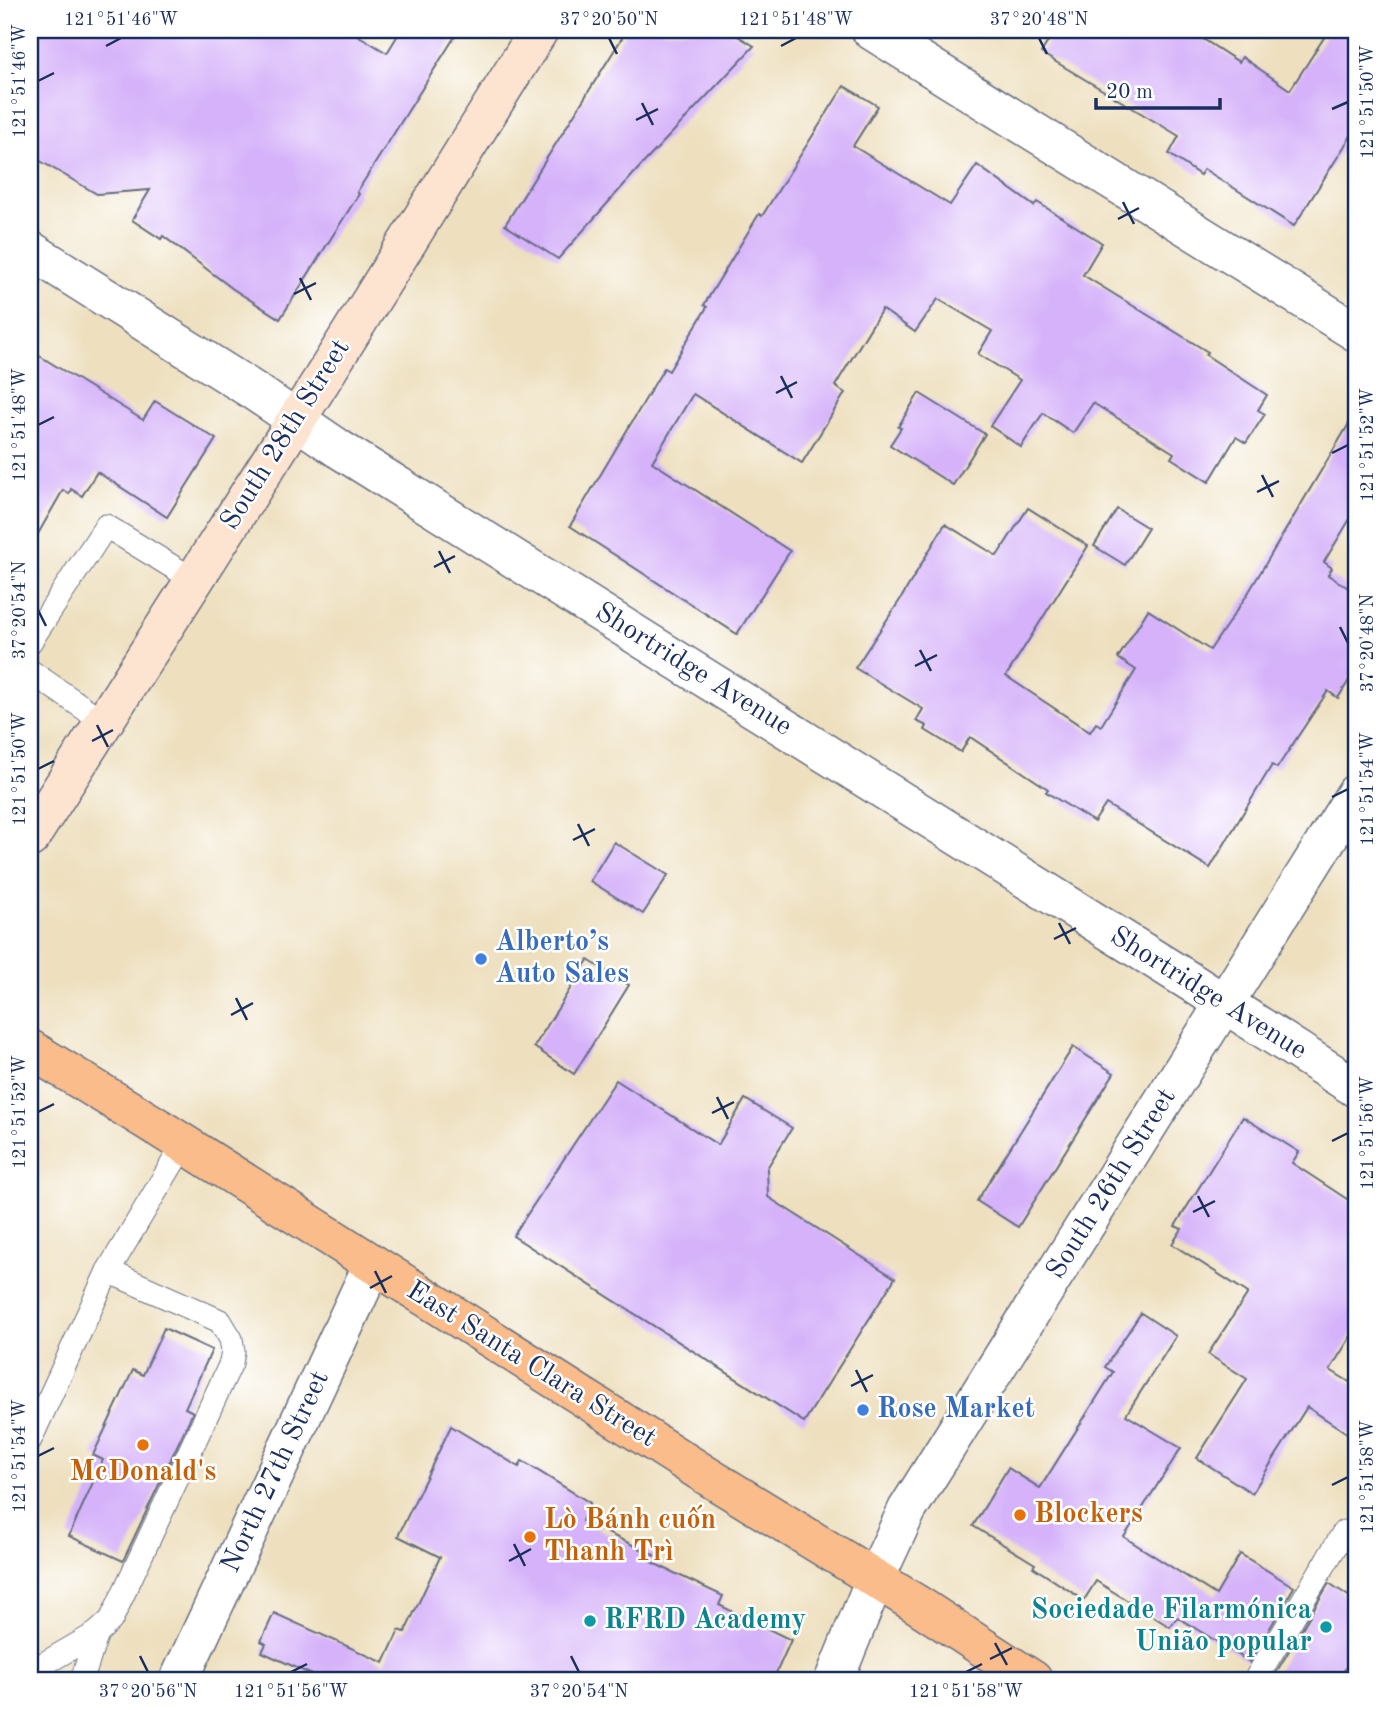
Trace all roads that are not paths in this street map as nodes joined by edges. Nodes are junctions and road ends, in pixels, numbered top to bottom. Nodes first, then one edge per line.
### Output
1 (539, 30) edge
2 (871, 30) edge
3 (30, 250) edge
4 (1356, 332) edge
5 (297, 420) junction
6 (194, 580) junction
7 (30, 642) edge
8 (30, 671) edge
9 (104, 722) junction
10 (1356, 793) edge
11 (30, 838) edge
12 (1225, 1003) junction
13 (30, 1049) edge
14 (1356, 1088) edge
15 (184, 1144) junction
16 (373, 1264) junction
17 (108, 1271) junction
18 (30, 1440) edge
19 (1356, 1539) edge
20 (875, 1579) junction
21 (97, 1633) junction
22 (30, 1672) edge
23 (82, 1680) edge
24 (179, 1680) edge
25 (834, 1680) edge
26 (1033, 1680) edge
27 (1255, 1680) edge

1 - 5 street, South 28th Street
2 - 4 street
3 - 5 street, Shortridge Avenue
5 - 6 street, South 28th Street
5 - 12 street, Shortridge Avenue
6 - 7 lane
6 - 9 street, South 28th Street
8 - 9 lane
9 - 11 street, South 28th Street
10 - 12 street, South 26th Street
12 - 14 street, Shortridge Avenue
12 - 20 street, South 26th Street
13 - 15 main road, East Santa Clara Street
15 - 16 main road, East Santa Clara Street
15 - 17 lane
16 - 20 main road, East Santa Clara Street
16 - 24 street, North 27th Street
17 - 18 lane
17 - 21 lane
19 - 27 lane
20 - 25 street, South 26th Street
20 - 26 main road, East Santa Clara Street
21 - 22 lane
21 - 23 lane

